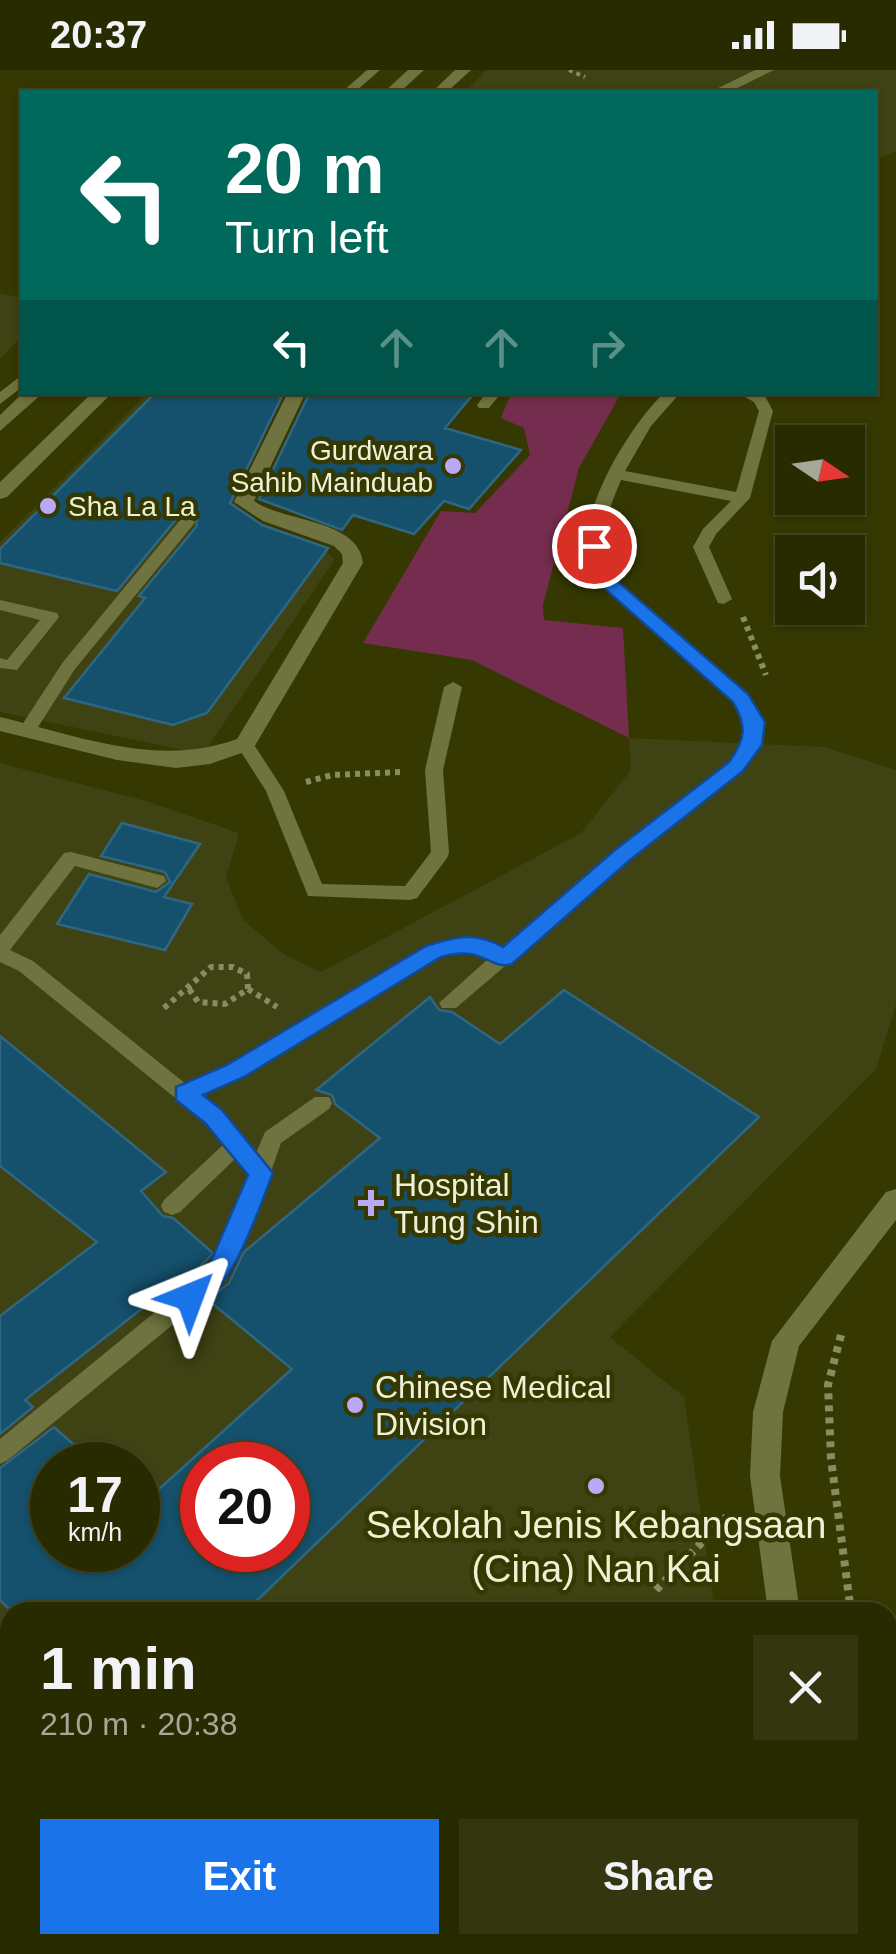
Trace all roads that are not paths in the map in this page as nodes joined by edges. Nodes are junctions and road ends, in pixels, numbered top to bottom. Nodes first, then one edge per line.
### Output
1 (374, 70) edge
2 (417, 70) edge
3 (464, 70) edge
4 (767, 70) edge
5 (350, 90) edge
6 (394, 90) edge
7 (441, 90) edge
8 (722, 90) edge
9 (20, 381) edge
10 (32, 395) edge
11 (101, 395) edge
12 (296, 395) edge
13 (671, 395) edge
14 (750, 395) edge
15 (0, 400) edge
16 (0, 425) edge
17 (616, 474) junction
18 (0, 493) edge
19 (742, 498) junction
20 (187, 522) dead end
21 (724, 599) dead end
22 (0, 605) edge
23 (0, 663) edge
24 (453, 687) dead end
25 (0, 724) edge
26 (27, 730) junction
27 (245, 744) junction
28 (157, 881) dead end
29 (0, 951) edge
30 (504, 958) junction
31 (449, 1004) dead end
32 (184, 1094) junction
33 (322, 1103) dead end
34 (237, 1144) junction
35 (260, 1173) junction
36 (896, 1200) edge
37 (172, 1206) dead end
38 (0, 1454) edge
39 (783, 1602) edge

1 - 5 lane
2 - 6 street
3 - 7 street
4 - 8 street
9 - 15 lane
10 - 16 street
11 - 18 street
12 - 27 street
13 - 17 lane
14 - 19 lane
17 - 19 lane
17 - 30 lane
19 - 21 lane
20 - 26 lane
22 - 23 lane
24 - 27 lane
25 - 26 street
26 - 27 street
28 - 29 lane
29 - 32 lane
30 - 31 lane
30 - 32 lane
32 - 34 lane
33 - 35 lane
34 - 35 lane
34 - 37 lane
35 - 38 lane
36 - 39 street

